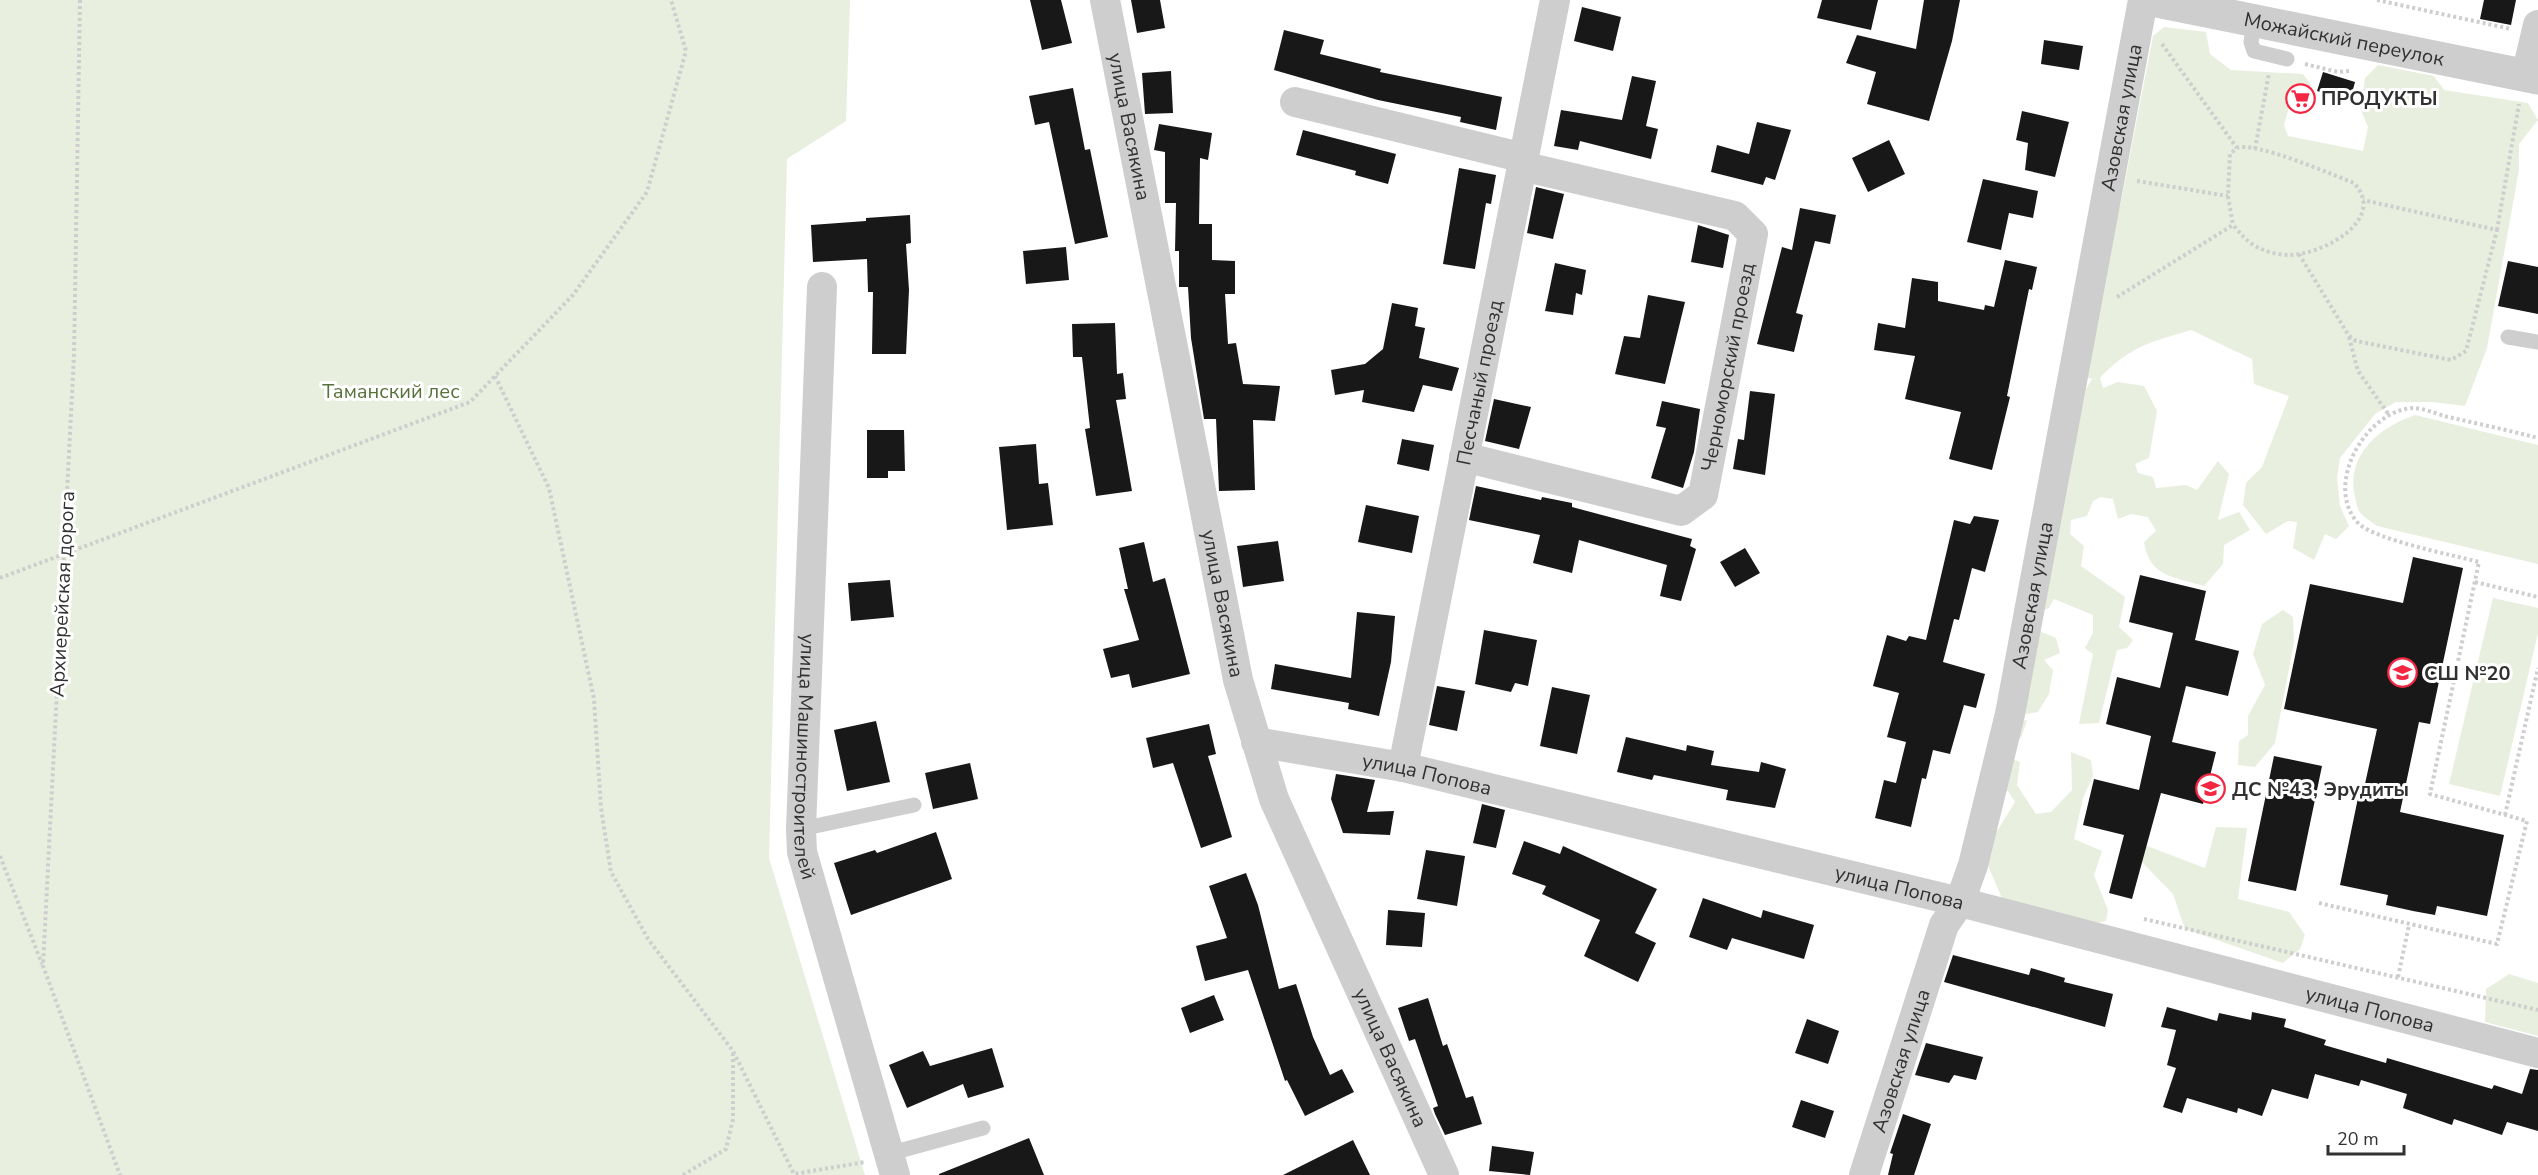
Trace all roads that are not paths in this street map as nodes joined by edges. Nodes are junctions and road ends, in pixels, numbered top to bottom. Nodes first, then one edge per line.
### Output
1 (1105, 0) edge
2 (1555, 0) edge
3 (2154, 1) edge
4 (2254, 21) junction
5 (2537, 30) edge
6 (2280, 58) road end
7 (2528, 84) edge
8 (1295, 102) dead end
9 (1523, 162) junction
10 (822, 287) dead end
11 (2508, 337) dead end
12 (2538, 342) edge
13 (1464, 457) junction
14 (1256, 742) junction
15 (1403, 767) junction
16 (914, 805) dead end
17 (801, 829) junction
18 (1960, 902) junction
19 (2538, 1053) edge
20 (983, 1128) dead end
21 (891, 1162) edge
22 (1444, 1175) edge
23 (1864, 1175) edge

1 - 14 street, улица Васякина
2 - 9 street, Песчаный проезд
3 - 4 street, Можайский переулок
3 - 18 street, Азовская улица
4 - 6 lane
4 - 7 street, Можайский переулок
5 - 7 street
8 - 9 street, Черноморский проезд
9 - 13 street, Песчаный проезд
9 - 13 street, Черноморский проезд
10 - 17 street, улица Машиностроителей
11 - 12 lane
13 - 15 street, Песчаный проезд
14 - 15 street, улица Попова
14 - 22 street, улица Васякина
15 - 18 street, улица Попова
16 - 17 lane
17 - 21 street, улица Машиностроителей
18 - 19 street, улица Попова
18 - 23 street, Азовская улица
20 - 21 lane

